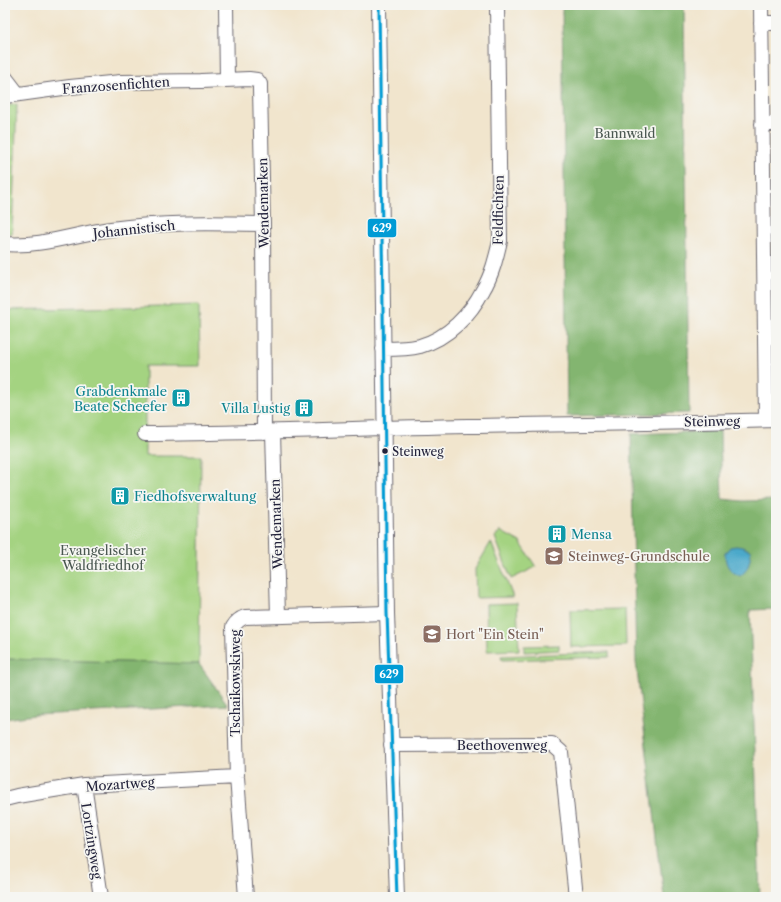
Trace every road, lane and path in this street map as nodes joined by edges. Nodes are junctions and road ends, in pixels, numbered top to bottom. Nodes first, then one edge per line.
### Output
1 (226, 5) edge
2 (379, 5) edge
3 (497, 5) edge
4 (761, 5) edge
5 (761, 23) junction
6 (776, 23) edge
7 (5, 77) edge
8 (227, 80) junction
9 (11, 95) edge
10 (769, 124) edge
11 (264, 224) junction
12 (5, 244) edge
13 (770, 305) edge
14 (384, 349) junction
15 (771, 420) edge
16 (384, 428) junction
17 (269, 432) junction
18 (145, 434) dead end
19 (387, 613) junction
20 (278, 616) junction
21 (391, 745) junction
22 (237, 777) junction
23 (84, 785) junction
24 (5, 799) edge
25 (101, 897) edge
26 (246, 897) edge
27 (397, 897) edge
28 (576, 897) edge

1 - 8 street
2 - 14 street
3 - 14 street, Feldfichten
4 - 5 street
5 - 6 street
5 - 10 street
7 - 9 street
8 - 9 street, Franzosenfichten
8 - 11 street, Wendemarken
10 - 13 street
11 - 12 street, Johannistisch
11 - 17 street, Wendemarken
13 - 15 street
14 - 16 street
15 - 16 street, Steinweg
16 - 17 street, Steinweg
16 - 19 street
17 - 18 street, Steinweg
17 - 20 street, Wendemarken
19 - 20 street, Tschaikowskiweg
19 - 21 street
20 - 22 street, Tschaikowskiweg
21 - 27 street
21 - 28 street, Beethovenweg
22 - 23 street, Mozartweg
22 - 26 street, Tschaikowskiweg
23 - 24 street, Mozartweg
23 - 25 street, Lortzingweg

